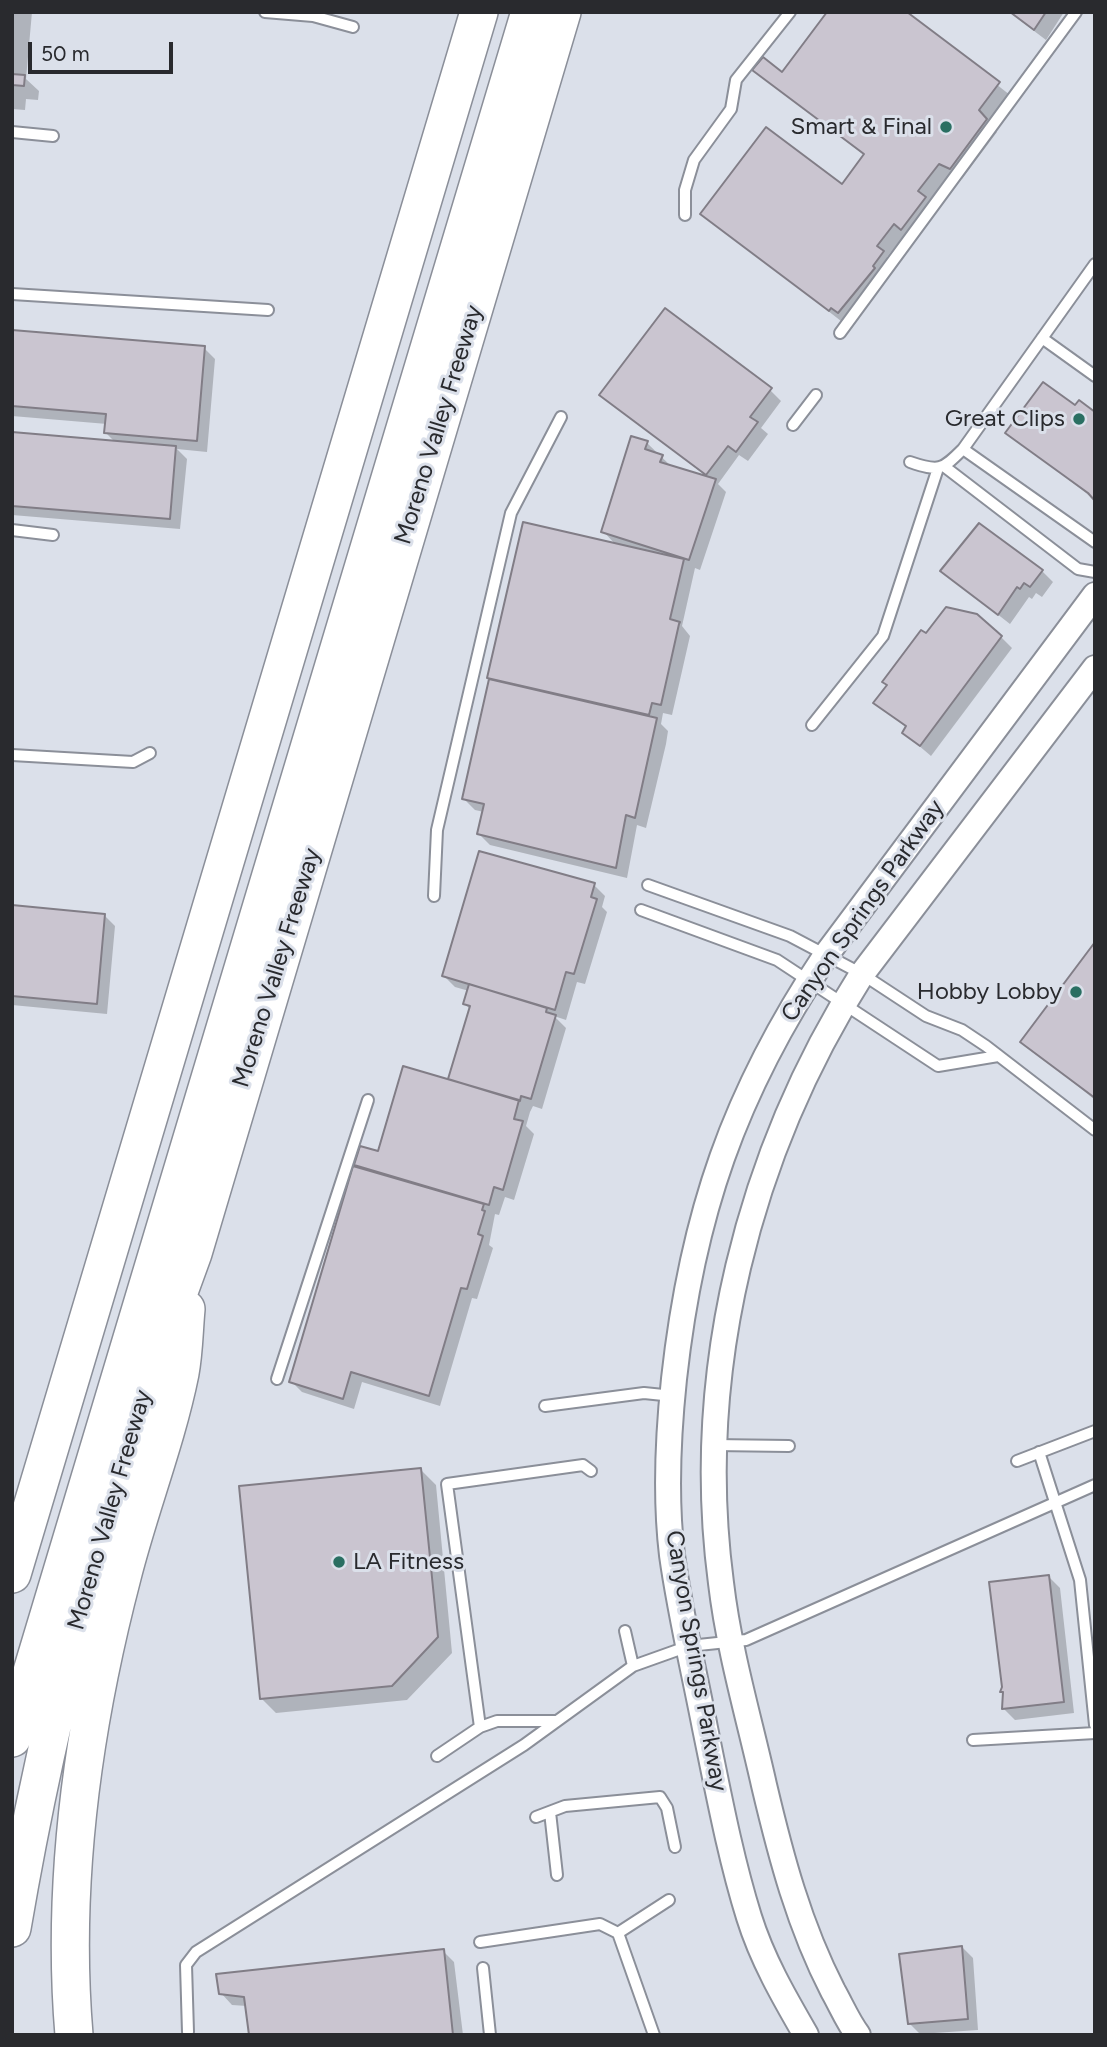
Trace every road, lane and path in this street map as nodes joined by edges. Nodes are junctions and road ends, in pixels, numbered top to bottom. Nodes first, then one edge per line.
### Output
1 (265, 12) edge
2 (479, 12) edge
3 (530, 12) edge
4 (562, 12) edge
5 (790, 12) edge
6 (1076, 12) edge
7 (353, 27) dead end
8 (12, 132) edge
9 (53, 136) dead end
10 (685, 215) dead end
11 (1095, 264) edge
12 (12, 294) edge
13 (268, 310) dead end
14 (840, 333) dead end
15 (1042, 338) junction
16 (1095, 376) edge
17 (816, 395) dead end
18 (561, 417) dead end
19 (793, 425) dead end
20 (963, 449) junction
21 (910, 462) dead end
22 (942, 467) junction
23 (12, 530) edge
24 (52, 535) dead end
25 (1095, 542) edge
26 (1095, 572) edge
27 (1095, 595) edge
28 (1095, 668) edge
29 (812, 725) dead end
30 (150, 753) dead end
31 (12, 755) edge
32 (648, 885) dead end
33 (434, 896) dead end
34 (641, 910) dead end
35 (826, 955) junction
36 (862, 974) junction
37 (808, 981) junction
38 (844, 1004) junction
39 (998, 1056) junction
40 (368, 1100) dead end
41 (1095, 1130) edge
42 (192, 1252) junction
43 (277, 1379) dead end
44 (673, 1396) junction
45 (545, 1406) dead end
46 (1095, 1431) edge
47 (714, 1445) junction
48 (789, 1446) dead end
49 (1039, 1452) junction
50 (1017, 1461) dead end
51 (591, 1471) dead end
52 (1095, 1485) edge
53 (1053, 1503) junction
54 (12, 1574) edge
55 (625, 1631) dead end
56 (731, 1641) junction
57 (689, 1646) junction
58 (1091, 1649) edge
59 (633, 1666) junction
60 (1094, 1702) edge
61 (557, 1721) junction
62 (1095, 1725) edge
63 (480, 1727) junction
64 (1095, 1733) edge
65 (12, 1738) edge
66 (974, 1740) dead end
67 (437, 1756) dead end
68 (550, 1812) junction
69 (536, 1817) dead end
70 (675, 1847) dead end
71 (557, 1875) dead end
72 (669, 1900) dead end
73 (12, 1928) edge
74 (618, 1933) junction
75 (480, 1942) dead end
76 (483, 1968) dead end
77 (188, 2032) dead end
78 (856, 2033) edge
79 (74, 2035) edge
80 (490, 2035) edge
81 (654, 2035) edge
82 (806, 2035) edge

1 - 7 lane
2 - 54 highway
3 - 65 highway
4 - 42 highway, Moreno Valley Freeway
5 - 10 lane
6 - 14 lane
8 - 9 lane
11 - 15 lane
12 - 13 lane
15 - 16 lane
15 - 20 lane
17 - 19 lane
18 - 33 lane
20 - 22 lane
20 - 25 lane
21 - 22 lane
22 - 26 lane
22 - 29 lane
23 - 24 lane
27 - 35 street, Canyon Springs Parkway
28 - 36 street, Canyon Springs Parkway
30 - 31 lane
32 - 35 lane
34 - 37 lane
35 - 36 lane
35 - 37 street, Canyon Springs Parkway
36 - 38 street, Canyon Springs Parkway
36 - 39 lane
37 - 38 lane
37 - 44 street, Canyon Springs Parkway
38 - 39 lane
38 - 47 street, Canyon Springs Parkway
39 - 41 lane
40 - 43 lane
42 - 73 highway, Moreno Valley Freeway
42 - 79 highway
44 - 45 lane
44 - 57 street, Canyon Springs Parkway
46 - 49 lane
47 - 48 lane
47 - 56 street, Canyon Springs Parkway
49 - 50 lane
49 - 53 lane
51 - 63 lane
52 - 53 lane
53 - 56 lane
53 - 58 lane
55 - 59 lane
56 - 57 lane
56 - 78 street, Canyon Springs Parkway
57 - 59 lane
57 - 82 street, Canyon Springs Parkway
58 - 60 lane
59 - 61 lane
60 - 62 lane
61 - 63 lane
61 - 77 lane
63 - 67 lane
64 - 66 lane
68 - 69 lane
68 - 70 lane
68 - 71 lane
72 - 74 lane
74 - 75 lane
74 - 81 lane
76 - 80 lane

